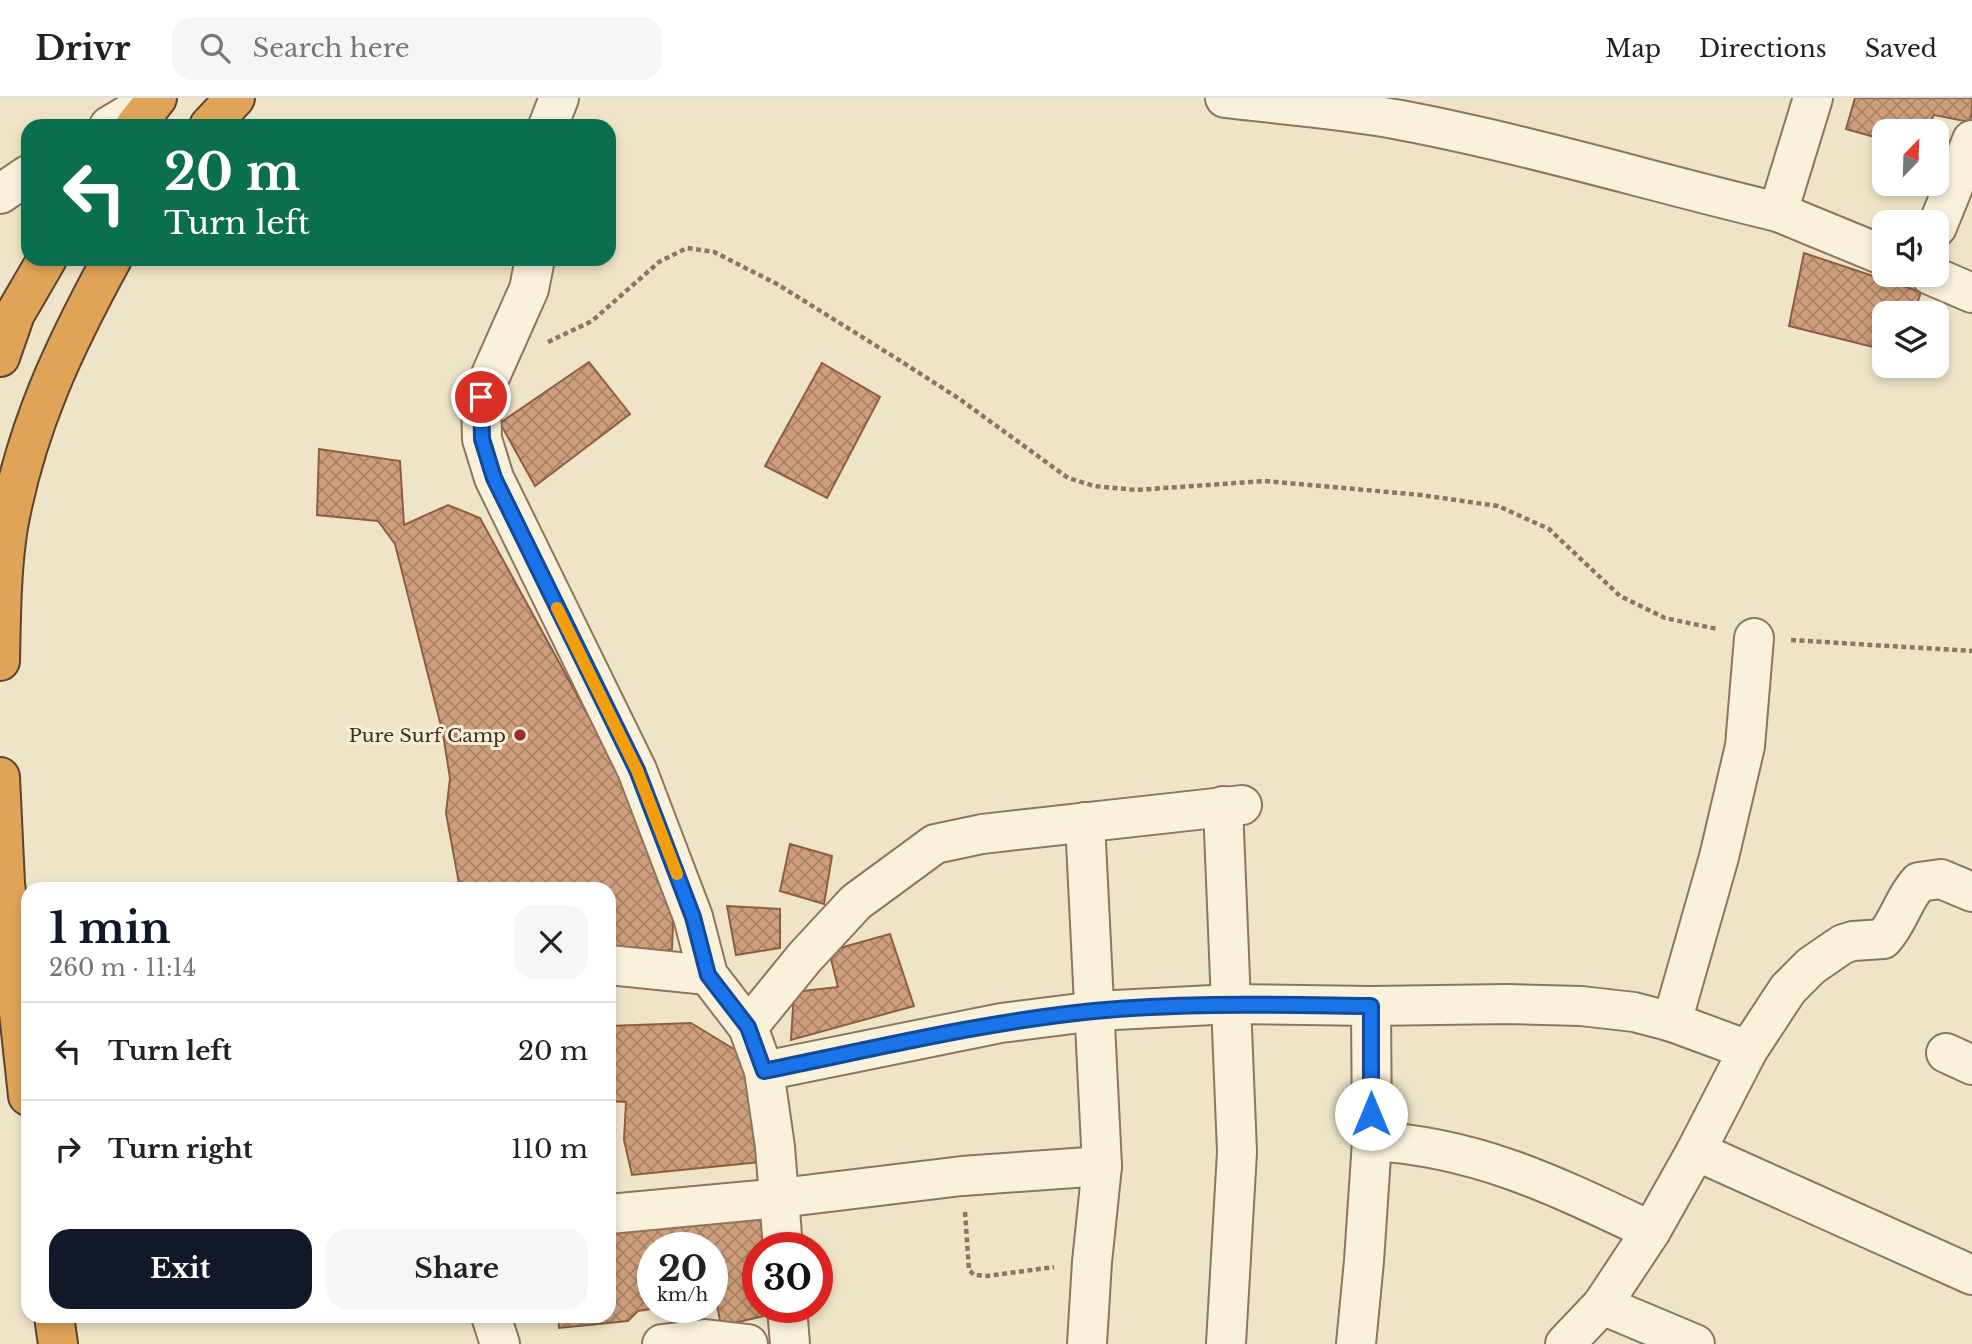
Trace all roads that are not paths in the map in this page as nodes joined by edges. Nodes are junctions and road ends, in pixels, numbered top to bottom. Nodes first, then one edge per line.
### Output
1 (157, 98) edge
2 (234, 98) edge
3 (559, 98) edge
4 (1225, 98) edge
5 (1813, 98) edge
6 (121, 119) edge
7 (140, 119) edge
8 (215, 119) edge
9 (551, 119) edge
10 (1972, 140) edge
11 (21, 180) edge
12 (0, 194) edge
13 (1944, 210) edge
14 (1778, 212) junction
15 (1872, 251) edge
16 (43, 266) edge
17 (108, 266) edge
18 (534, 266) edge
19 (1949, 283) edge
20 (1972, 293) edge
21 (0, 357) edge
22 (1754, 638) road end
23 (0, 661) edge
24 (0, 777) edge
25 (1085, 822) junction
26 (1972, 892) edge
27 (616, 966) edge
28 (708, 975) junction
29 (1231, 1004) junction
30 (1371, 1006) junction
31 (1096, 1011) junction
32 (1672, 1022) junction
33 (748, 1027) junction
34 (21, 1031) edge
35 (1748, 1050) junction
36 (764, 1071) junction
37 (1372, 1141) junction
38 (1696, 1151) junction
39 (1102, 1166) junction
40 (780, 1198) junction
41 (616, 1212) edge
42 (1651, 1231) junction
43 (782, 1232) edge
44 (1972, 1275) edge
45 (1602, 1305) junction
46 (55, 1323) edge
47 (493, 1323) edge
48 (788, 1323) edge
49 (58, 1344) edge
50 (500, 1344) edge
51 (662, 1344) edge
52 (748, 1344) edge
53 (790, 1344) edge
54 (1087, 1344) edge
55 (1226, 1344) edge
56 (1356, 1344) edge
57 (1565, 1344) edge
58 (1695, 1344) edge

1 - 6 street
1 - 7 highway
2 - 8 highway
3 - 9 street
4 - 14 street
5 - 14 street
10 - 13 street
11 - 12 street
14 - 15 street
16 - 21 highway
17 - 23 highway
18 - 28 street
19 - 20 street
22 - 32 street
24 - 34 highway
25 - 29 street
25 - 31 street
25 - 33 street
26 - 35 street
27 - 28 street
28 - 33 street
29 - 30 street
29 - 31 street
29 - 55 street
30 - 32 street
30 - 37 street
31 - 36 street
31 - 39 street
32 - 35 street
33 - 36 street
35 - 38 street
36 - 40 street
37 - 42 street
37 - 56 street
38 - 42 street
38 - 44 street
39 - 40 street
39 - 54 street
40 - 41 street
40 - 43 street
42 - 45 street
45 - 57 street
45 - 58 street
46 - 49 highway
47 - 50 street
48 - 53 street
51 - 52 street

